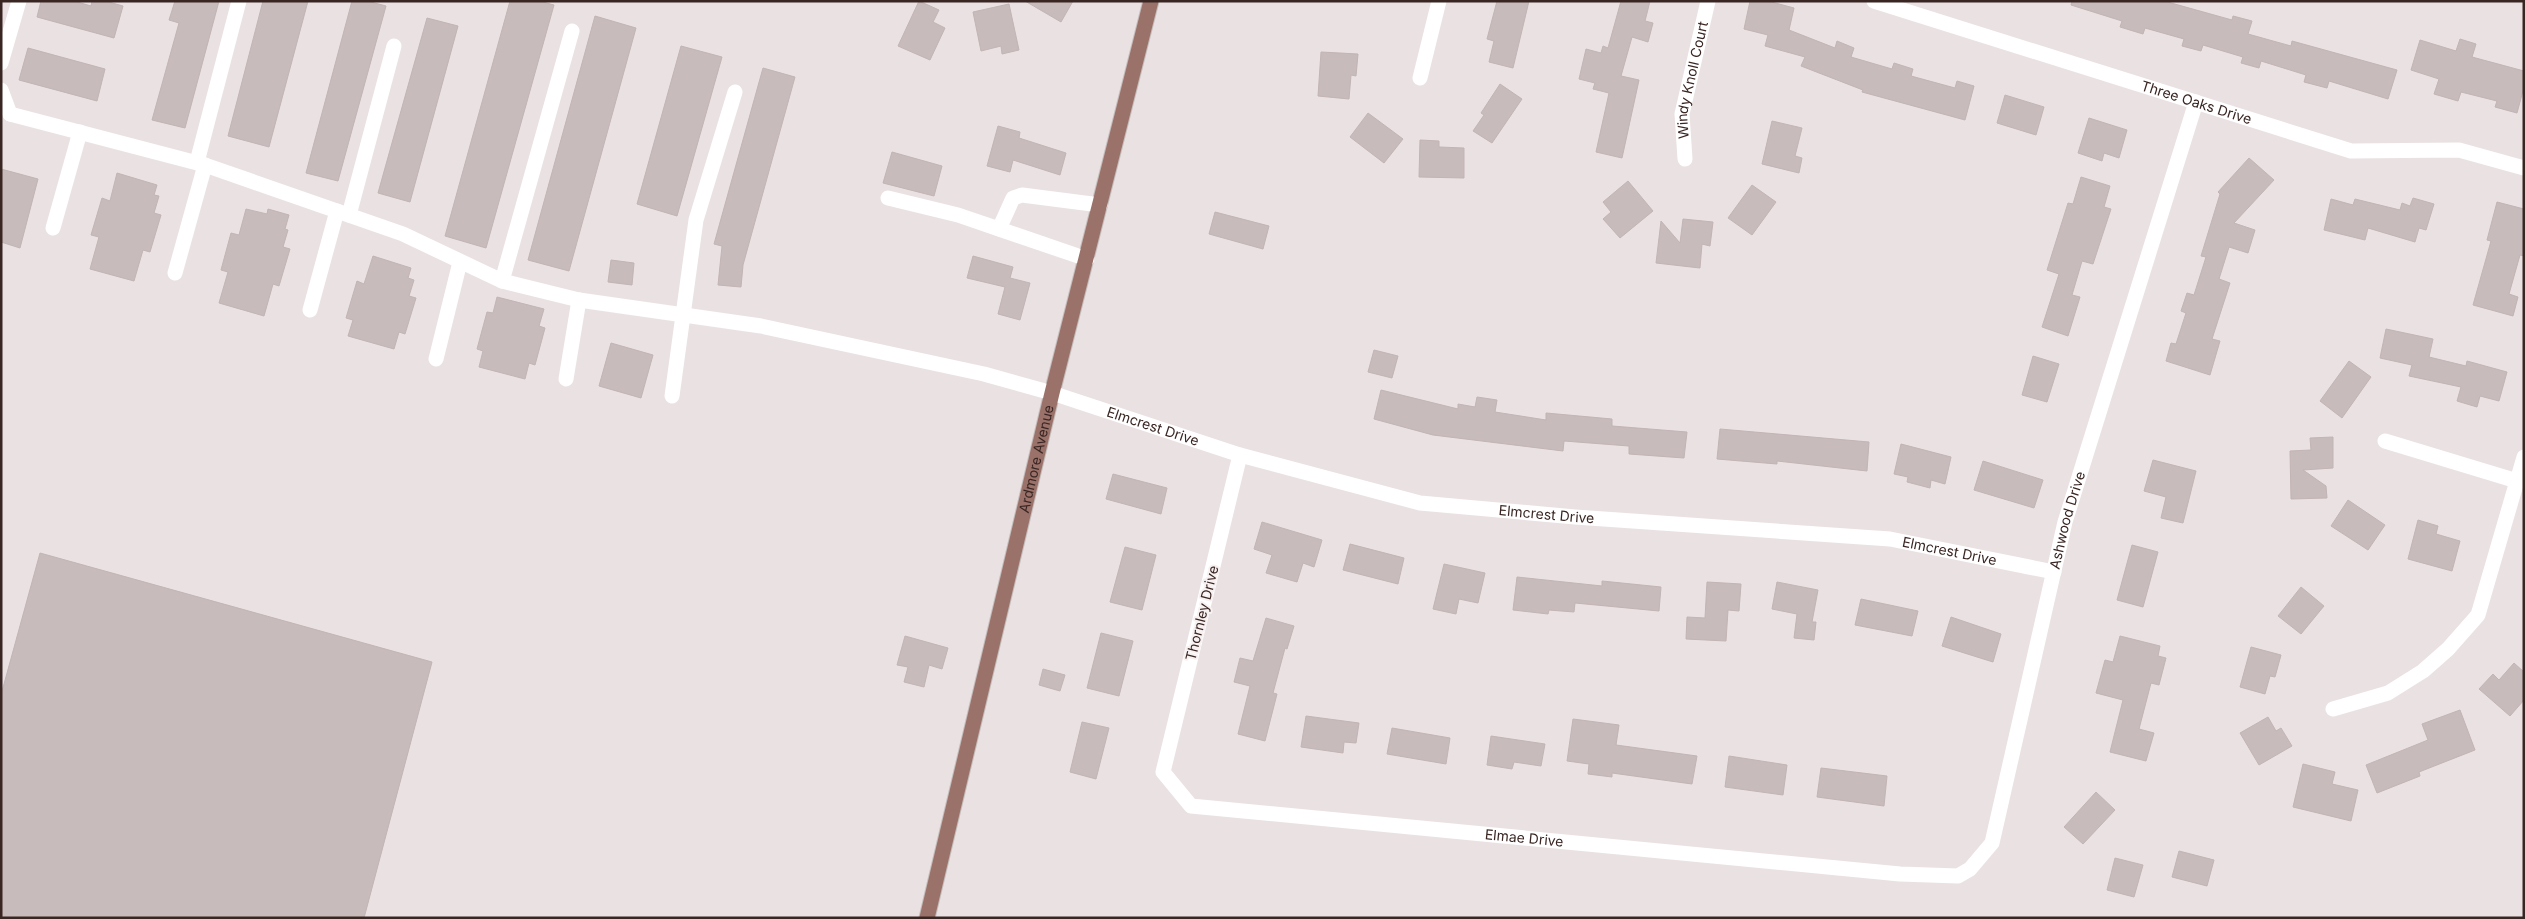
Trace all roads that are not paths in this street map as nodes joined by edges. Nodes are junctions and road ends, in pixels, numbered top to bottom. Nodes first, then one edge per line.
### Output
1 (19, 1) edge
2 (239, 1) edge
3 (1151, 1) edge
4 (1439, 1) edge
5 (1708, 1) edge
6 (1874, 1) edge
7 (572, 31) dead end
8 (394, 46) dead end
9 (1, 64) edge
10 (1420, 78) dead end
11 (1, 90) edge
12 (735, 92) dead end
13 (2196, 102) junction
14 (6, 118) edge
15 (80, 132) junction
16 (1685, 159) dead end
17 (201, 163) junction
18 (2524, 168) edge
19 (888, 198) dead end
20 (1100, 205) junction
21 (343, 213) junction
22 (54, 228) dead end
23 (999, 229) junction
24 (1087, 258) junction
25 (460, 262) junction
26 (175, 273) dead end
27 (502, 281) junction
28 (580, 300) junction
29 (310, 310) dead end
30 (683, 316) junction
31 (436, 359) dead end
32 (566, 379) dead end
33 (1052, 393) junction
34 (672, 396) dead end
35 (2385, 441) dead end
36 (1240, 455) junction
37 (2524, 457) edge
38 (2517, 481) junction
39 (2054, 572) junction
40 (2333, 709) dead end
41 (1164, 772) joint
42 (1900, 874) joint
43 (928, 918) edge

1 - 9 street
2 - 17 street
3 - 20 main road, Ardmore Avenue
4 - 10 street
5 - 16 street, Windy Knoll Court
6 - 13 street, Three Oaks Drive
7 - 27 street
8 - 21 street
11 - 14 street
12 - 30 street
13 - 18 street, Three Oaks Drive
13 - 39 street, Ashwood Drive
14 - 15 street, Elmcrest Drive
15 - 17 street, Elmcrest Drive
15 - 22 street
17 - 21 street, Elmcrest Drive
17 - 26 street
19 - 23 street
20 - 23 street
20 - 24 main road, Ardmore Avenue
21 - 25 street, Elmcrest Drive
21 - 29 street
23 - 24 street
24 - 33 main road, Ardmore Avenue
25 - 27 street, Elmcrest Drive
25 - 31 street
27 - 28 street, Elmcrest Drive
28 - 30 street, Elmcrest Drive
28 - 32 street
30 - 33 street, Elmcrest Drive
30 - 34 street
33 - 36 street, Elmcrest Drive
33 - 43 main road, Ardmore Avenue
35 - 38 street
36 - 39 street, Elmcrest Drive
36 - 41 street, Thornley Drive
37 - 38 street
38 - 40 street
39 - 42 street, Ashwood Drive
41 - 42 street, Elmae Drive

